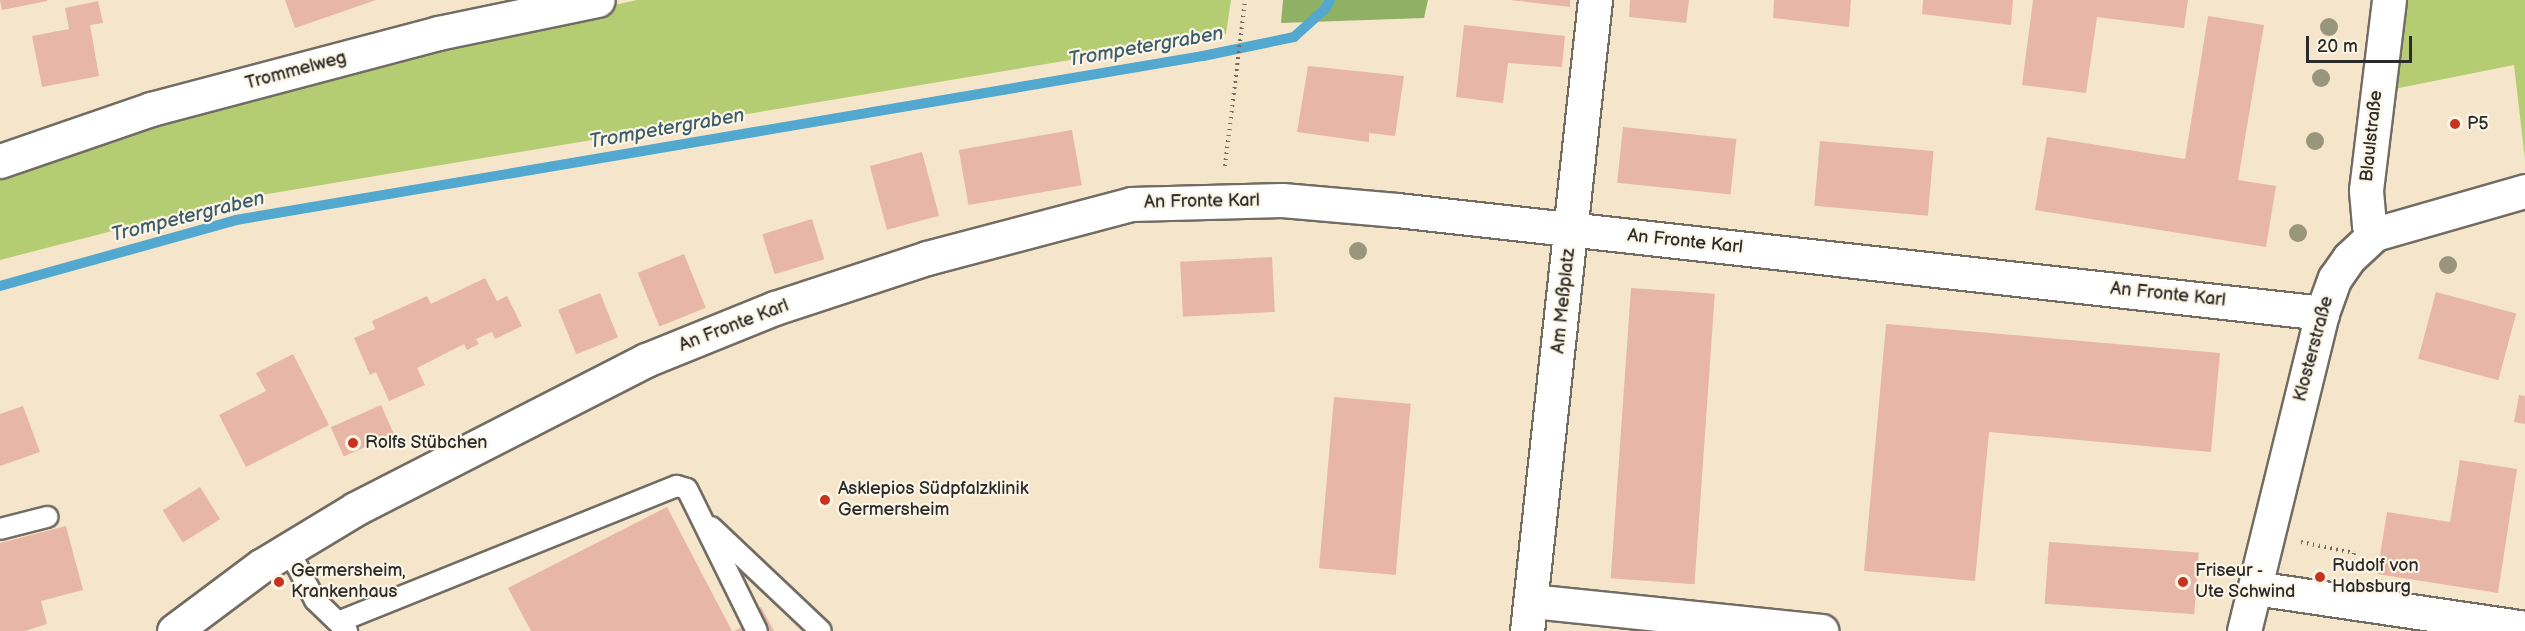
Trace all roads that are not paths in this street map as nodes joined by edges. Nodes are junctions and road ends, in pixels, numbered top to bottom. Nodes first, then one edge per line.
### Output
1 (598, 0) edge
2 (1595, 0) edge
3 (2389, 0) edge
4 (0, 161) edge
5 (2525, 191) edge
6 (1572, 230) junction
7 (2375, 234) junction
8 (2322, 313) junction
9 (46, 517) dead end
10 (702, 519) junction
11 (0, 529) edge
12 (288, 549) junction
13 (2255, 588) junction
14 (1529, 616) edge
15 (343, 626) edge
16 (2525, 628) edge
17 (174, 631) edge
18 (757, 631) edge
19 (821, 631) edge
20 (1821, 631) edge
21 (2244, 631) edge

1 - 4 street, Trommelweg
2 - 6 street, Am Meßplatz
3 - 7 street, Blaulstraße
5 - 7 street, Klosterstraße
6 - 8 street, An Fronte Karl
6 - 12 street, An Fronte Karl
6 - 14 street, Am Meßplatz
7 - 8 street, Klosterstraße
8 - 13 street, Klosterstraße
9 - 11 lane
10 - 15 lane
10 - 18 lane
10 - 19 lane
12 - 15 lane
12 - 17 street, An Fronte Karl
13 - 16 street
13 - 21 street, Klosterstraße
14 - 20 street, Am Meßplatz

